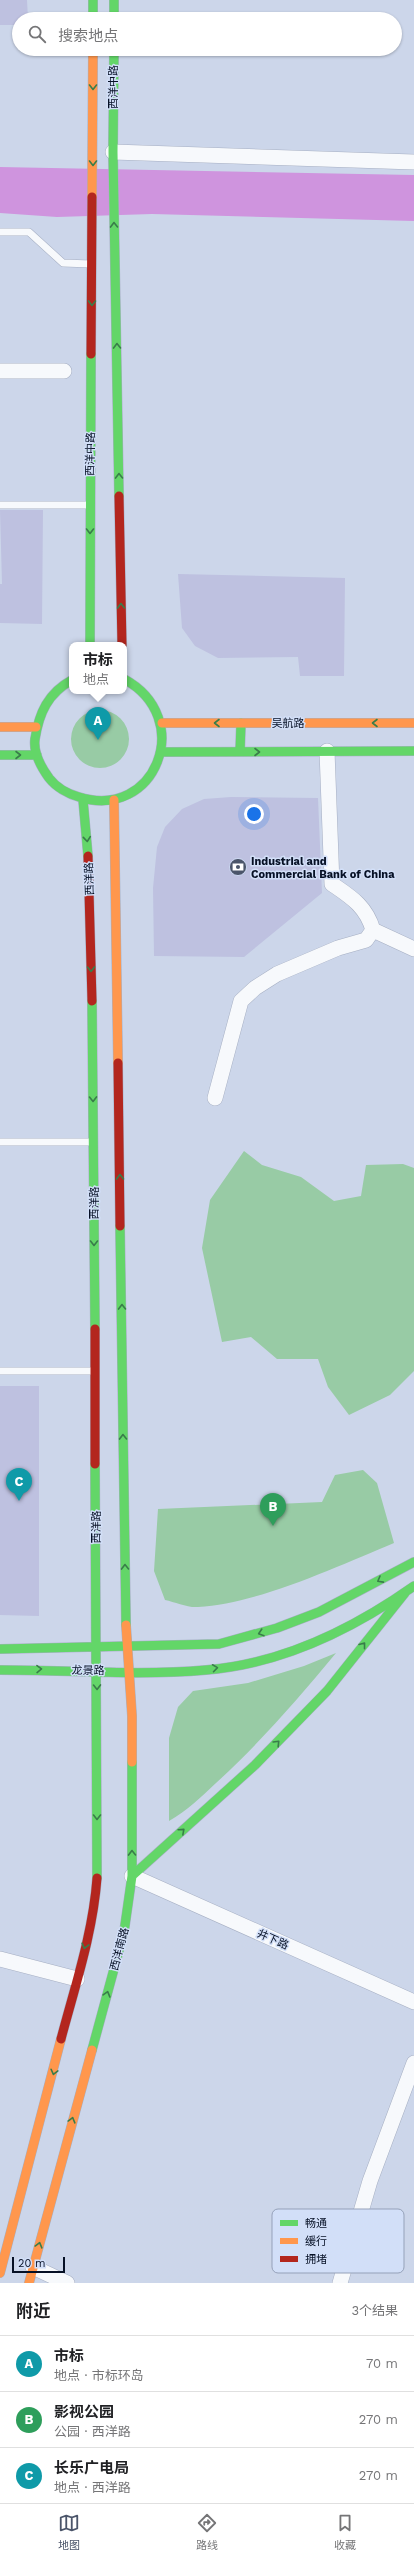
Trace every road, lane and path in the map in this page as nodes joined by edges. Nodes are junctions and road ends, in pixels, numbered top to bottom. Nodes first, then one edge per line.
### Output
1 (93, 0) edge
2 (114, 0) edge
3 (93, 12) edge
4 (114, 12) edge
5 (93, 56) edge
6 (114, 56) edge
7 (113, 152) junction
8 (414, 162) edge
9 (0, 232) edge
10 (93, 264) junction
11 (0, 370) edge
12 (64, 371) dead end
13 (0, 505) edge
14 (90, 505) junction
15 (90, 642) edge
16 (122, 642) edge
17 (127, 681) edge
18 (69, 682) edge
19 (162, 723) junction
20 (241, 723) junction
21 (414, 723) edge
22 (0, 727) edge
23 (36, 727) junction
24 (327, 751) junction
25 (414, 751) edge
26 (162, 752) junction
27 (240, 752) junction
28 (0, 755) edge
29 (37, 755) junction
30 (83, 800) junction
31 (114, 800) junction
32 (96, 878) junction
33 (115, 878) junction
34 (373, 930) junction
35 (414, 949) edge
36 (215, 1098) dead end
37 (0, 1142) edge
38 (94, 1142) junction
39 (0, 1371) edge
40 (95, 1371) junction
41 (414, 1562) edge
42 (414, 1586) edge
43 (405, 1593) junction
44 (97, 1647) junction
45 (127, 1647) junction
46 (0, 1649) edge
47 (0, 1670) edge
48 (97, 1670) junction
49 (127, 1670) junction
50 (132, 1876) junction
51 (0, 1959) edge
52 (77, 1979) junction
53 (414, 2002) edge
54 (414, 2063) edge
55 (362, 2209) edge
56 (3, 2254) edge
57 (33, 2267) junction
58 (0, 2273) edge
59 (343, 2273) edge
60 (29, 2283) edge
61 (67, 2283) edge
62 (340, 2283) edge

1 - 3 main road
2 - 4 main road
5 -> 10 main road, 西洋中路
6 - 7 main road, 西洋中路
7 - 8 street
16 -> 7 main road, 西洋中路
9 - 10 lane
10 -> 14 main road, 西洋中路
11 - 12 street
13 - 14 lane
14 -> 15 main road, 西洋中路
17 - 19 main road
18 - 23 main road
20 -> 19 main road, 吴航路
19 - 26 main road
21 -> 20 main road, 吴航路
20 - 27 main road
22 - 23 main road
23 - 29 main road
24 - 25 main road
27 -> 24 main road
24 - 34 street
26 - 27 main road
26 - 31 main road
28 -> 29 main road
29 - 30 main road
30 - 31 main road
30 -> 32 main road, 西洋路
31 - 33 main road
32 - 33 main road
32 -> 38 main road, 西洋路
45 -> 33 main road, 西洋南路
34 - 35 street
34 - 36 street
37 - 38 lane
38 -> 40 main road, 西洋路
39 - 40 lane
40 - 44 main road, 西洋路
41 -> 45 main road
42 - 43 main road
49 -> 43 main road, 龙景路
50 -> 43 main road
44 - 45 main road
44 - 46 main road
44 - 48 main road
45 - 49 main road, 西洋南路
47 -> 48 main road, 龙景路
48 - 49 main road, 龙景路
48 -> 52 main road
50 -> 49 main road, 西洋南路
50 - 53 street, 井下路
57 -> 50 main road, 西洋南路
51 - 52 street
52 -> 56 main road
54 - 55 street
56 - 58 main road
57 - 60 main road, 西洋南路
57 - 61 street
59 - 62 street

